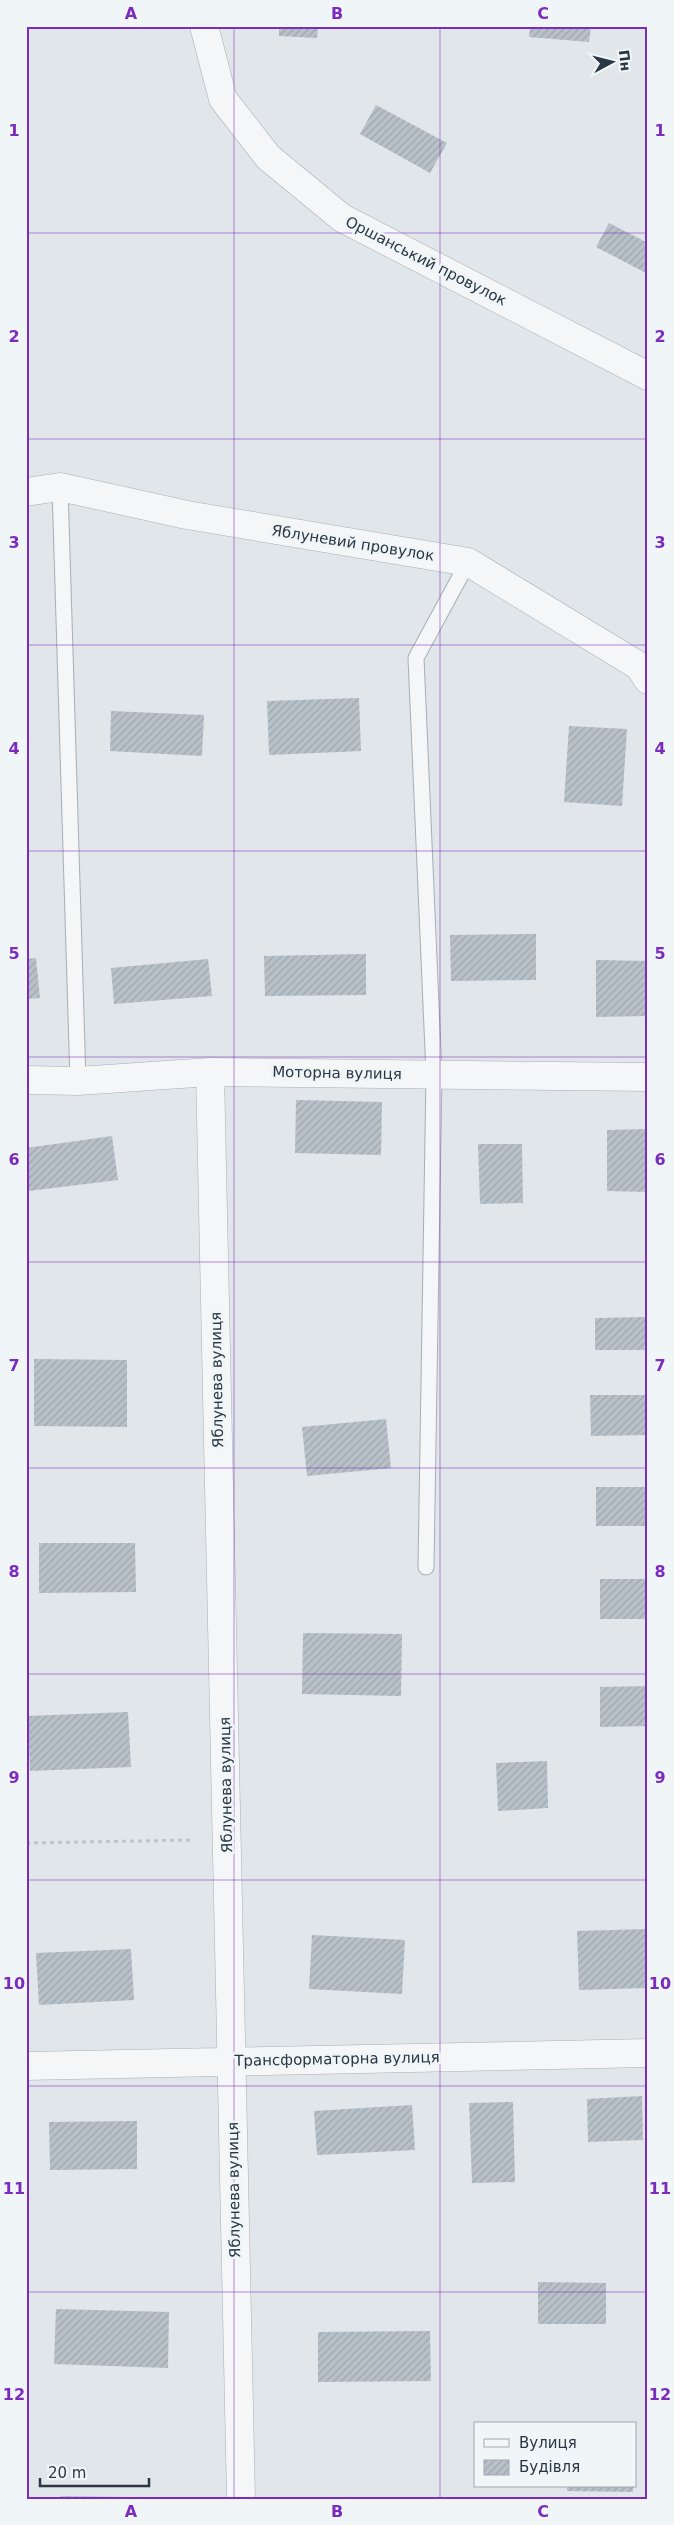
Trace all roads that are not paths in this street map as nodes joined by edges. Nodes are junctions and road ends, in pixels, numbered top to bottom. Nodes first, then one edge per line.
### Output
1 (204, 26) edge
2 (648, 376) edge
3 (60, 487) junction
4 (26, 492) edge
5 (468, 562) junction
6 (648, 680) edge
7 (210, 1072) junction
8 (434, 1074) junction
9 (648, 1077) edge
10 (26, 1080) edge
11 (78, 1082) junction
12 (426, 1567) dead end
13 (648, 2053) edge
14 (231, 2062) junction
15 (26, 2066) edge
16 (240, 2499) edge

1 - 2 street, Оршанський провулок
3 - 4 street, Яблуневий провулок
3 - 5 street, Яблуневий провулок
3 - 11 lane
5 - 6 street, Яблуневий провулок
5 - 8 lane
7 - 8 street, Моторна вулиця
7 - 11 street, Моторна вулиця
7 - 14 street, Яблунева вулиця
8 - 9 street, Моторна вулиця
8 - 12 lane
10 - 11 street, Моторна вулиця
13 - 14 street, Трансформаторна вулиця
14 - 15 street, Трансформаторна вулиця
14 - 16 street, Яблунева вулиця

